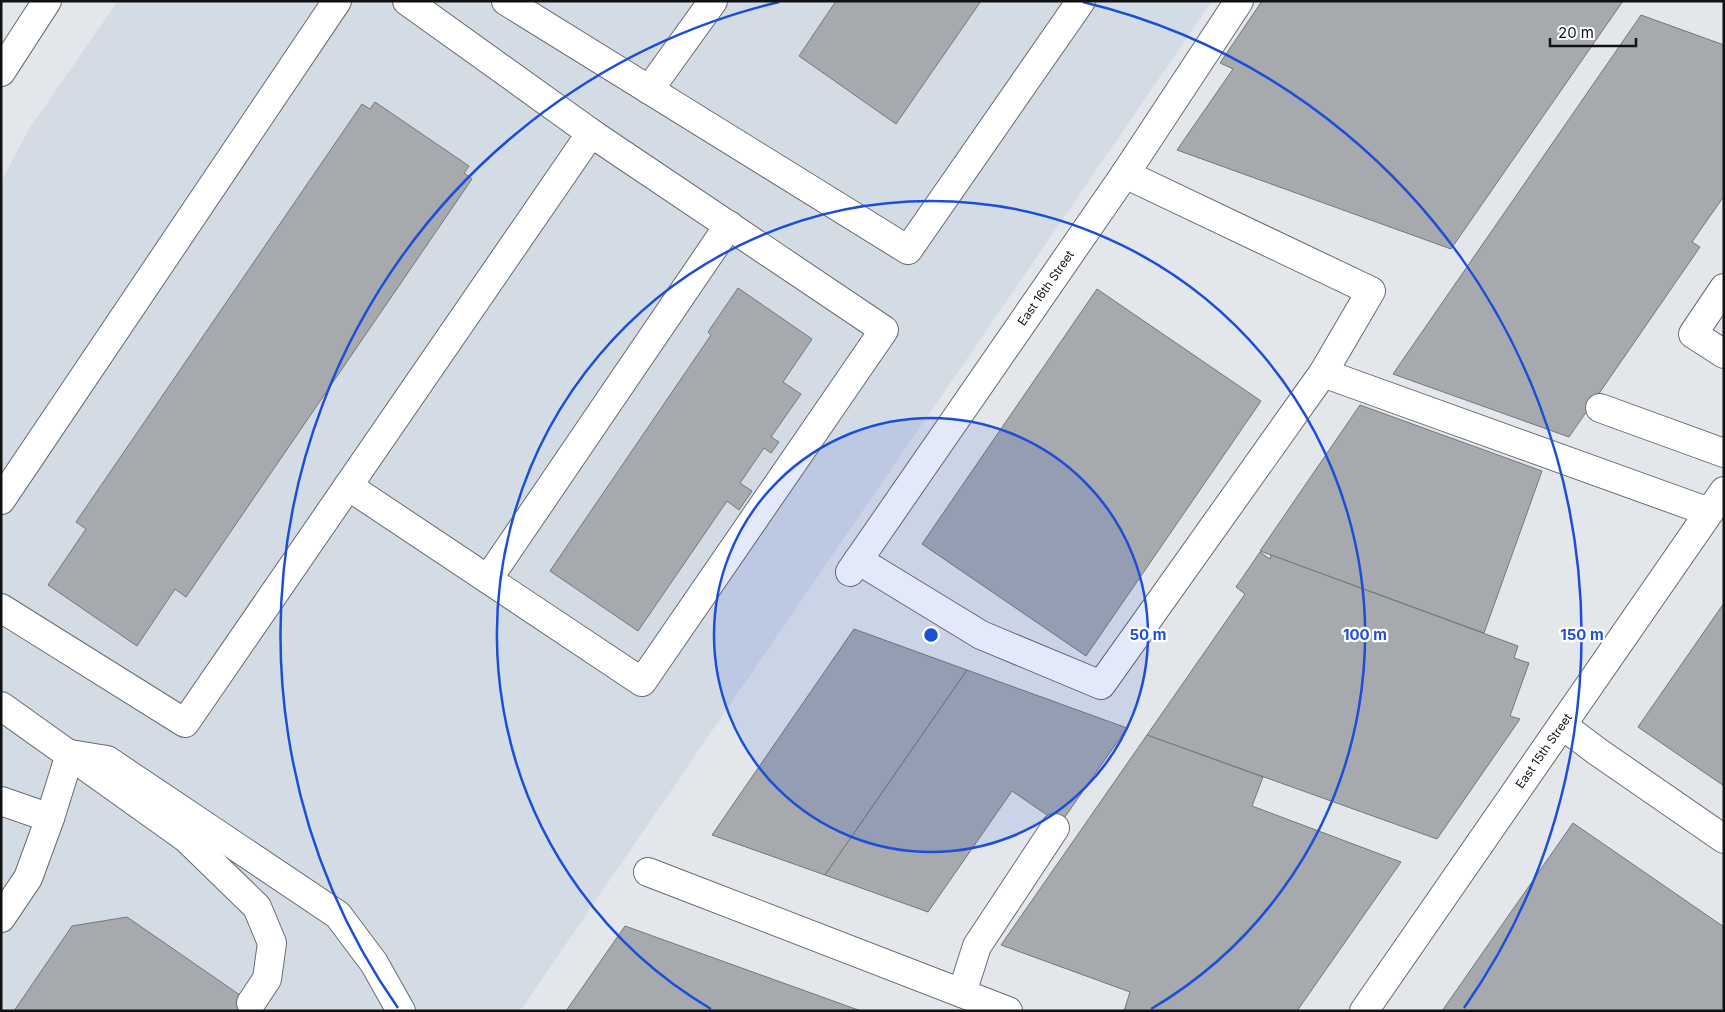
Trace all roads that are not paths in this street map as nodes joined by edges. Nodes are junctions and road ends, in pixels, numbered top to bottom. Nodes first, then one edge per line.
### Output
1 (47, 1) edge
2 (336, 1) edge
3 (407, 1) edge
4 (506, 1) edge
5 (714, 1) edge
6 (1081, 1) edge
7 (1239, 1) edge
8 (1, 72) edge
9 (649, 90) junction
10 (591, 133) junction
11 (1125, 174) junction
12 (729, 226) junction
13 (1724, 288) edge
14 (1724, 354) edge
15 (1323, 373) junction
16 (1600, 408) dead end
17 (1724, 454) edge
18 (348, 486) junction
19 (1, 500) edge
20 (1717, 502) edge
21 (488, 579) junction
22 (1, 608) edge
23 (1, 706) edge
24 (1562, 725) junction
25 (70, 754) junction
26 (1, 801) edge
27 (50, 818) junction
28 (1055, 828) dead end
29 (1724, 839) edge
30 (648, 872) dead end
31 (1, 918) edge
32 (962, 993) junction
33 (251, 1003) dead end
34 (402, 1011) edge
35 (1008, 1011) edge
36 (1364, 1011) edge

1 - 8 street
2 - 19 street
3 - 10 street
4 - 9 street
5 - 9 street
6 - 9 street
7 - 11 street, East 16th Street
10 - 12 street
10 - 18 street
11 - 15 street
11 - 15 street, East 16th Street
12 - 21 street
12 - 21 street
13 - 14 street
15 - 20 street
16 - 17 street
18 - 21 street
18 - 22 street
20 - 24 street, East 15th Street
23 - 25 street
24 - 29 street
24 - 36 street, East 15th Street
25 - 27 street
25 - 33 street
25 - 34 street
26 - 27 street
27 - 31 street
28 - 32 street
30 - 32 street
32 - 35 street

